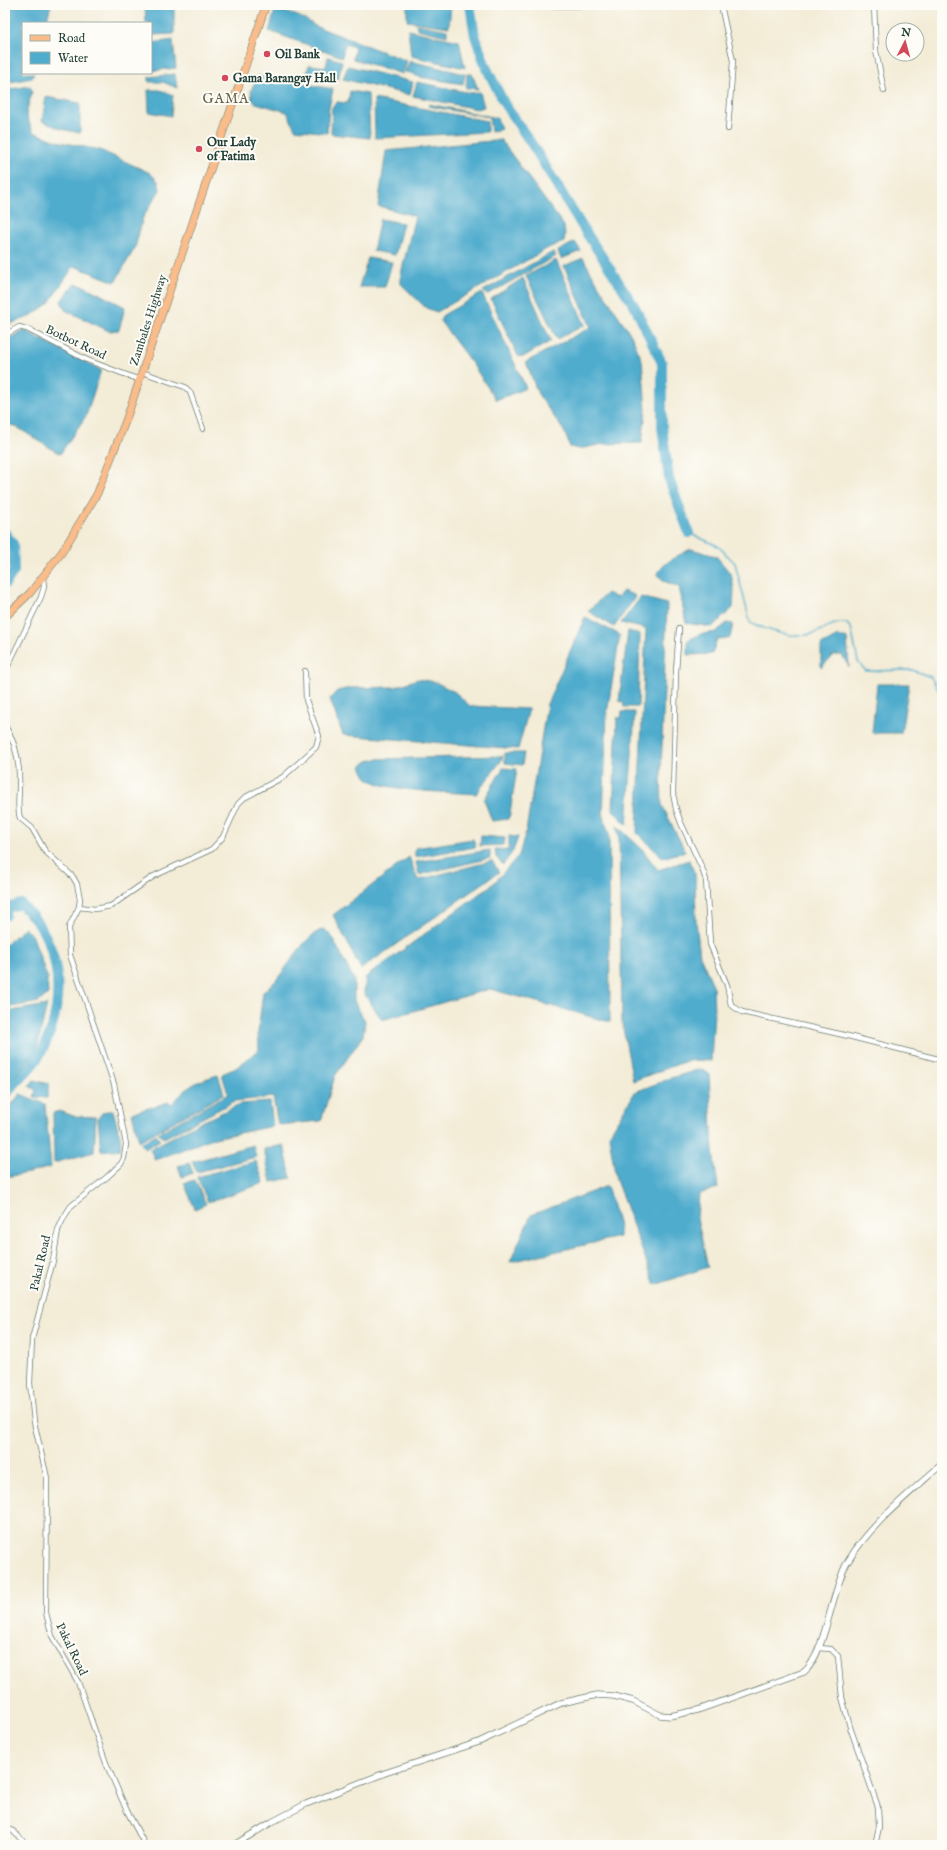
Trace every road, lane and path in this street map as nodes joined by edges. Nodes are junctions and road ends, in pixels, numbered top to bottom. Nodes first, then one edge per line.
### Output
1 (266, 5) edge
2 (554, 5) edge
3 (583, 5) edge
4 (629, 5) edge
5 (642, 5) edge
6 (721, 5) edge
7 (874, 5) edge
8 (884, 91) dead end
9 (728, 129) dead end
10 (5, 335) edge
11 (142, 372) junction
12 (140, 380) junction
13 (203, 429) dead end
14 (43, 577) junction
15 (5, 617) edge
16 (679, 629) dead end
17 (305, 671) dead end
18 (5, 672) edge
19 (5, 726) edge
20 (79, 907) junction
21 (942, 1060) edge
22 (942, 1464) edge
23 (818, 1648) junction
24 (5, 1828) edge
25 (27, 1845) edge
26 (145, 1845) edge
27 (234, 1845) edge
28 (875, 1845) edge

1 - 11 main road, Zambales Highway
2 - 3 street
4 - 5 street
6 - 9 street
7 - 8 street
10 - 12 street, Botbot Road
11 - 12 main road, Zambales Highway
11 - 13 street
12 - 14 main road, Zambales Highway
14 - 15 main road, Zambales Highway
14 - 18 street
16 - 21 street
17 - 20 street
19 - 20 street
20 - 26 street, Pakal Road
22 - 23 street
23 - 27 street
23 - 28 street
24 - 25 street

